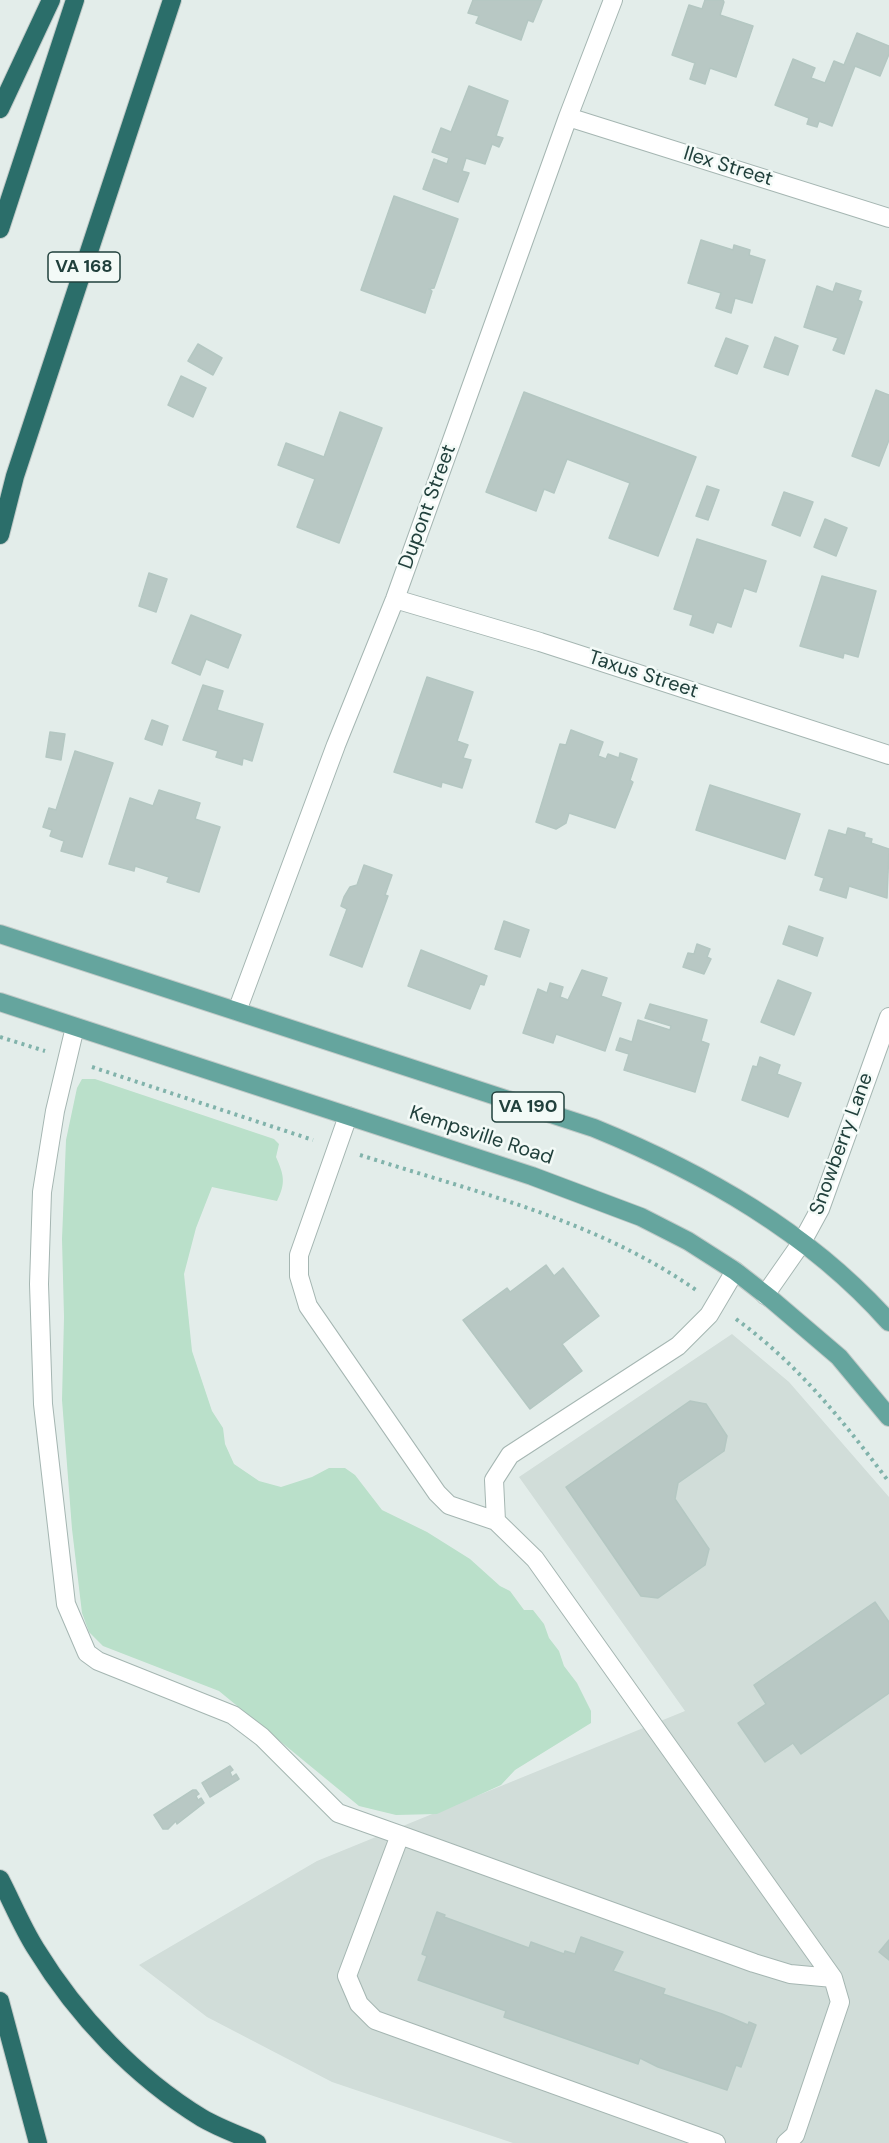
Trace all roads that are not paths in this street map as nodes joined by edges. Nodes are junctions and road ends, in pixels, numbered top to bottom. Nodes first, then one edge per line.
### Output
1 (51, 0) edge
2 (75, 0) edge
3 (172, 0) edge
4 (613, 0) edge
5 (0, 109) edge
6 (568, 117) junction
7 (889, 218) edge
8 (0, 229) edge
9 (0, 535) edge
10 (395, 599) junction
11 (889, 756) edge
12 (0, 934) edge
13 (0, 1002) edge
14 (237, 1011) junction
15 (889, 1017) edge
16 (75, 1027) junction
17 (348, 1116) junction
18 (802, 1242) junction
19 (735, 1271) junction
20 (765, 1295) junction
21 (889, 1322) edge
22 (889, 1417) edge
23 (496, 1521) junction
24 (400, 1835) junction
25 (0, 1879) edge
26 (833, 1978) junction
27 (0, 2001) edge
28 (39, 2143) edge
29 (256, 2143) edge
30 (716, 2143) edge
31 (786, 2143) edge

1 - 5 highway
2 - 8 highway
3 - 9 highway, VA 168
4 - 6 street, Dupont Street
6 - 7 street, Ilex Street
6 - 10 street, Dupont Street
10 - 11 street, Taxus Street
10 - 14 street, Dupont Street
12 - 14 main road, VA 190
13 - 16 main road, Kempsville Road
14 - 18 main road, VA 190
15 - 18 street, Snowberry Lane
16 - 17 main road, Kempsville Road
16 - 24 street
17 - 19 main road, Kempsville Road
17 - 23 street
18 - 20 street, Snowberry Lane
18 - 21 main road, VA 190
19 - 20 main road, Kempsville Road
19 - 23 street
20 - 22 main road, Kempsville Road
23 - 26 street
24 - 26 street
24 - 30 street
25 - 29 highway
26 - 31 street
27 - 28 highway

